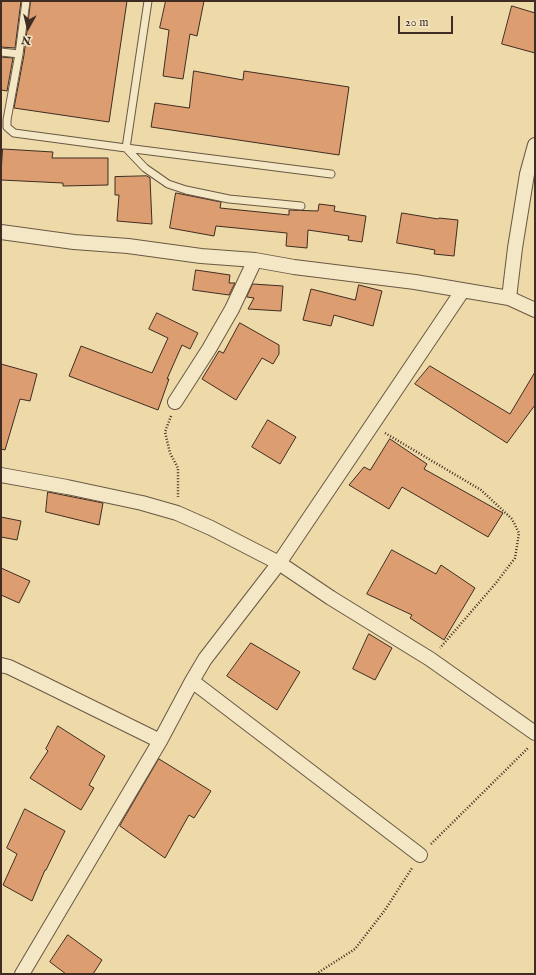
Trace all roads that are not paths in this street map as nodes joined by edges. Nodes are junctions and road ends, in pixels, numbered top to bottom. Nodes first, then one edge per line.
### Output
1 (26, 1) edge
2 (148, 1) edge
3 (1, 52) edge
4 (19, 54) junction
5 (535, 145) edge
6 (126, 148) junction
7 (331, 174) dead end
8 (530, 197) edge
9 (301, 206) dead end
10 (1, 232) edge
11 (255, 260) junction
12 (463, 290) junction
13 (509, 298) junction
14 (535, 310) edge
15 (175, 402) road end
16 (1, 475) edge
17 (279, 563) junction
18 (1, 666) edge
19 (192, 681) junction
20 (535, 733) edge
21 (160, 741) junction
22 (420, 855) dead end
23 (22, 974) edge

1 - 4 lane
2 - 6 lane
3 - 4 lane
4 - 6 lane
5 - 8 street
6 - 7 lane
6 - 9 lane
8 - 13 street
10 - 11 street
11 - 12 street
11 - 15 street
12 - 13 street
12 - 17 street
13 - 14 street
16 - 17 street
17 - 19 street
17 - 20 street
18 - 21 street
19 - 21 street
19 - 22 street
21 - 23 street

